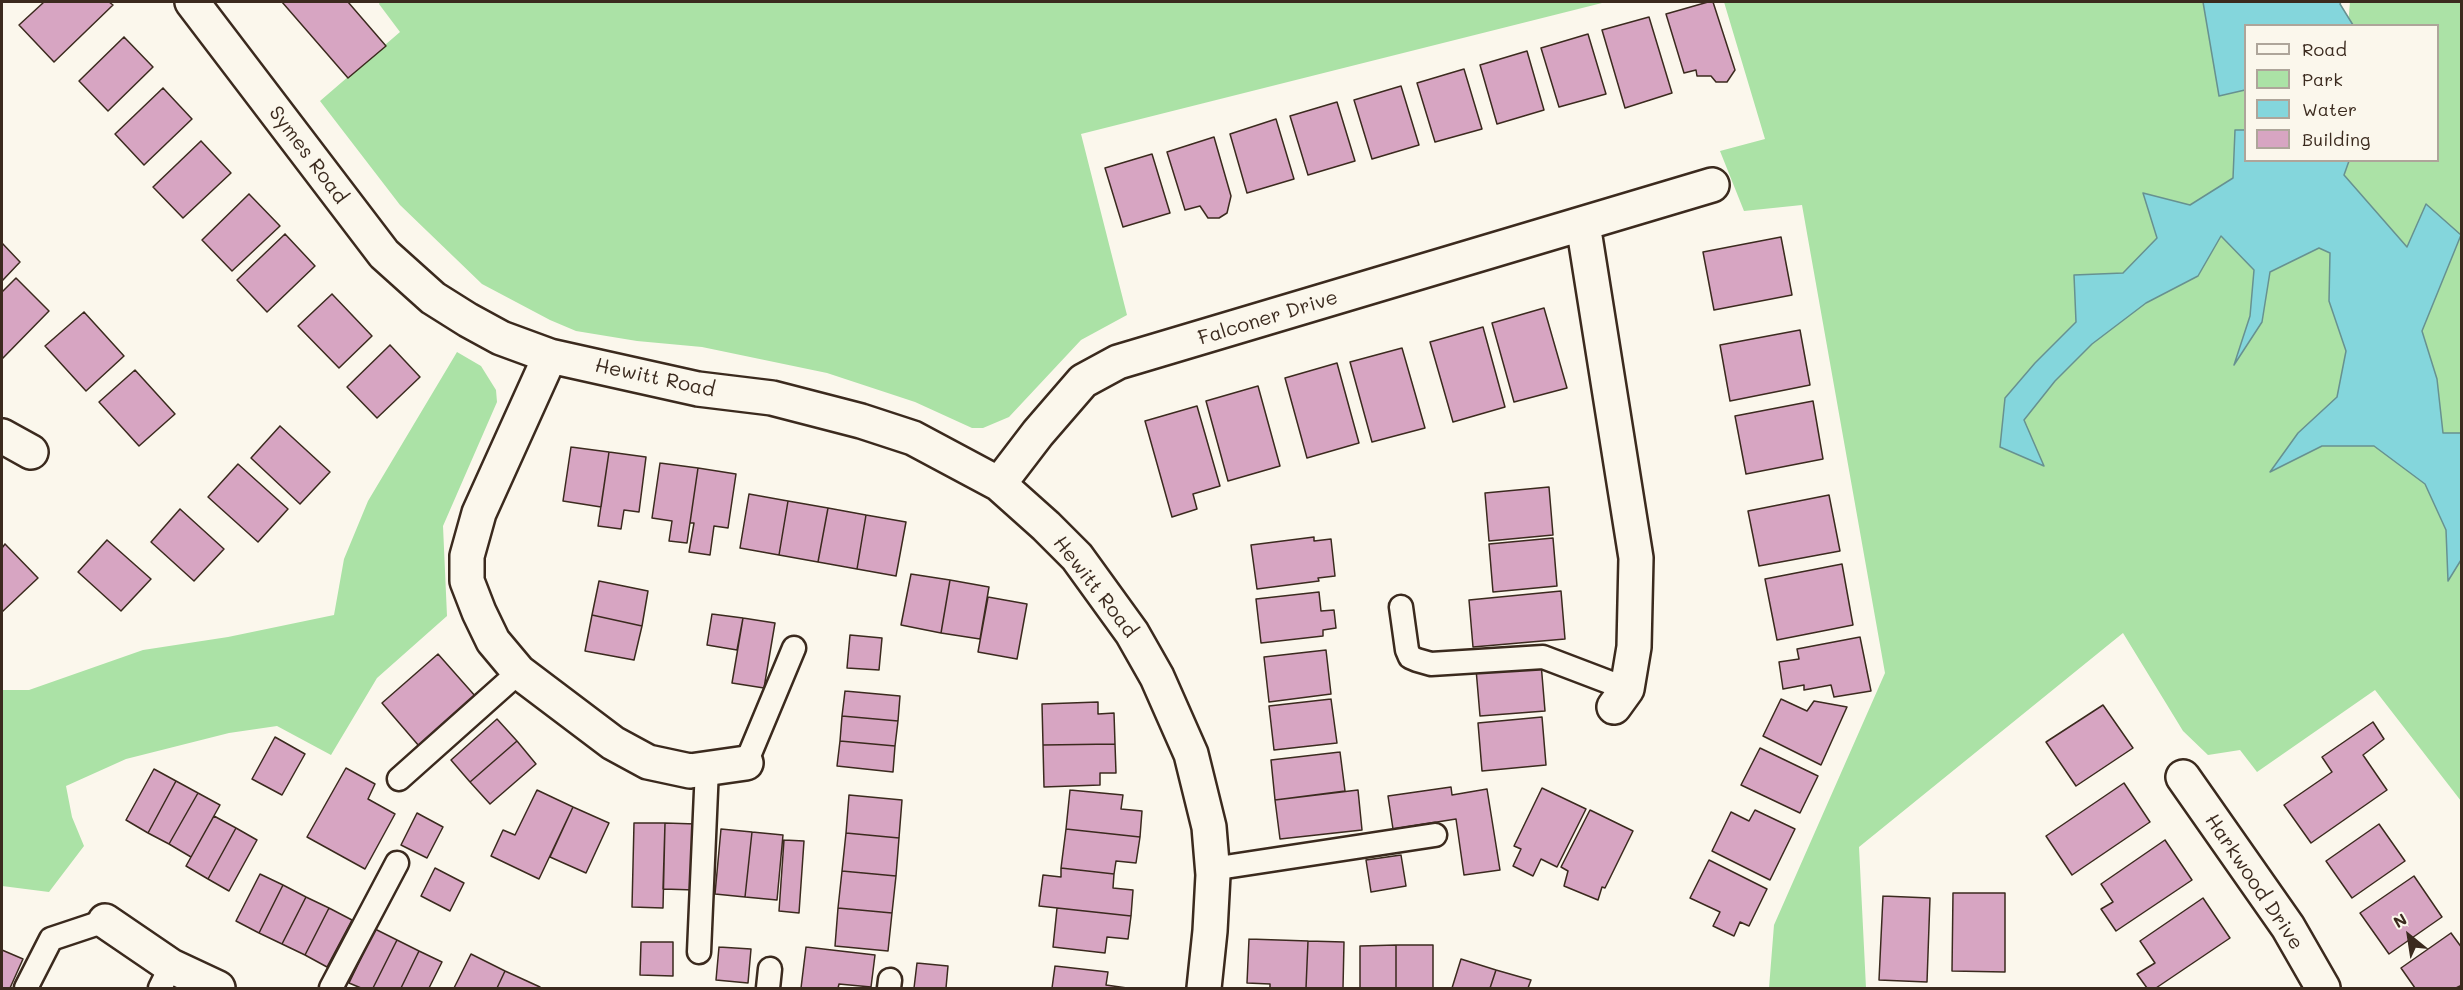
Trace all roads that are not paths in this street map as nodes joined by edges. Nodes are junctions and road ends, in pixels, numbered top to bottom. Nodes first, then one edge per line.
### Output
1 (192, 2) edge
2 (1712, 185) dead end
3 (1583, 224) junction
4 (433, 298) joint
5 (550, 356) junction
6 (2, 436) edge
7 (31, 452) dead end
8 (999, 484) junction
9 (1401, 607) dead end
10 (794, 648) dead end
11 (519, 672) junction
12 (1621, 698) joint
13 (746, 763) joint
14 (707, 768) junction
15 (2183, 777) dead end
16 (399, 779) dead end
17 (1435, 835) dead end
18 (397, 863) dead end
19 (1212, 868) junction
20 (105, 921) joint
21 (699, 952) dead end
22 (166, 977) edge
23 (26, 988) edge
24 (218, 988) edge
25 (331, 988) edge
26 (1204, 988) edge
27 (2323, 988) edge

1 - 4 street, Symes Road
2 - 3 street, Falconer Drive
3 - 8 street, Falconer Drive
3 - 12 street
4 - 5 street, Hewitt Road
5 - 8 street, Hewitt Road
5 - 11 street
6 - 7 street
8 - 19 street, Hewitt Road
9 - 12 lane
10 - 13 lane
11 - 14 street
11 - 16 lane
13 - 14 street
14 - 21 lane
15 - 27 street, Harkwood Drive
17 - 19 lane
18 - 25 lane
19 - 26 street, Hewitt Road
20 - 22 street
20 - 23 lane
22 - 24 street

